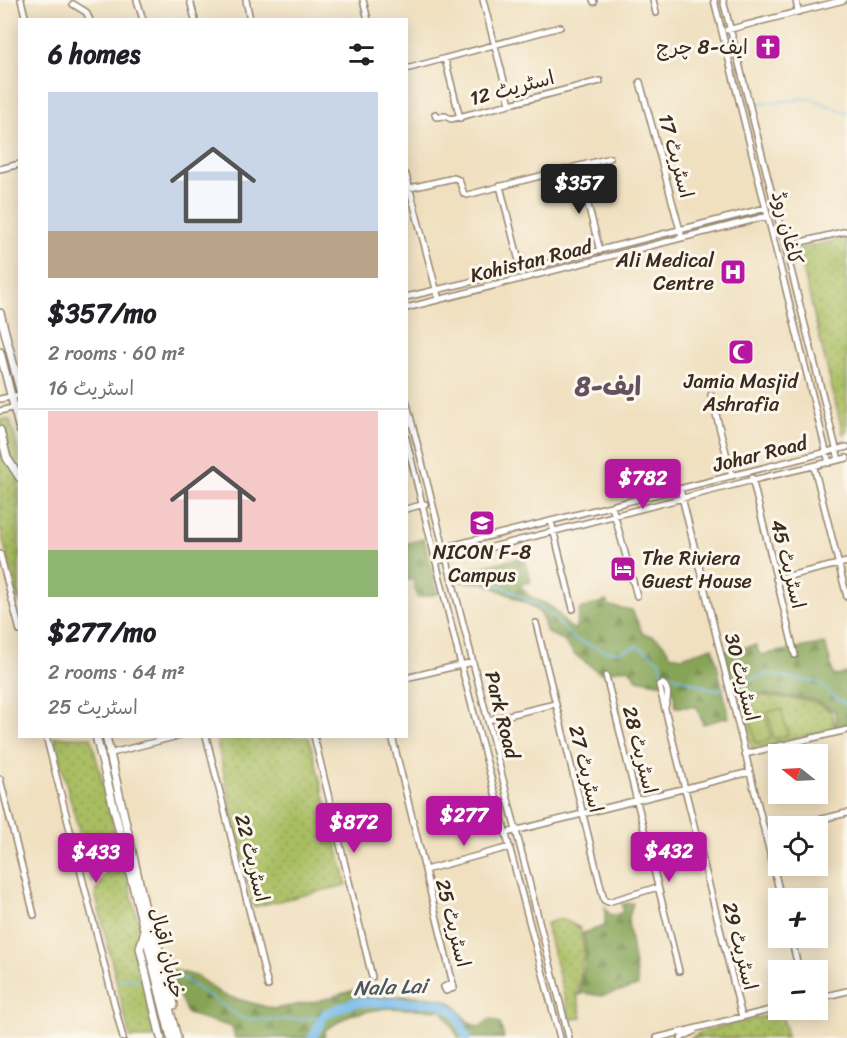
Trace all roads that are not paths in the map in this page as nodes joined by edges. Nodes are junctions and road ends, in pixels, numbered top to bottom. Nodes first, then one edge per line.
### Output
1 (21, 0) edge
2 (137, 0) edge
3 (190, 0) edge
4 (246, 0) edge
5 (363, 0) edge
6 (483, 0) edge
7 (653, 0) edge
8 (714, 0) edge
9 (723, 0) edge
10 (796, 0) edge
11 (844, 0) edge
12 (73, 4) dead end
13 (798, 12) junction
14 (656, 13) dead end
15 (26, 18) edge
16 (89, 18) edge
17 (142, 18) edge
18 (194, 18) edge
19 (250, 18) edge
20 (368, 18) edge
21 (560, 27) dead end
22 (730, 30) junction
23 (723, 32) junction
24 (496, 46) junction
25 (445, 59) junction
26 (408, 68) edge
27 (600, 81) dead end
28 (640, 81) dead end
29 (510, 104) junction
30 (435, 114) dead end
31 (460, 118) junction
32 (610, 158) dead end
33 (18, 164) edge
34 (578, 166) junction
35 (0, 169) edge
36 (500, 186) junction
37 (408, 189) edge
38 (766, 208) junction
39 (768, 216) junction
40 (680, 231) junction
41 (847, 231) edge
42 (682, 238) junction
43 (785, 246) junction
44 (600, 251) junction
45 (601, 259) junction
46 (521, 270) junction
47 (524, 278) junction
48 (454, 285) junction
49 (437, 289) junction
50 (457, 295) junction
51 (408, 296) edge
52 (439, 300) junction
53 (800, 307) junction
54 (408, 308) edge
55 (791, 309) junction
56 (0, 313) edge
57 (0, 354) edge
58 (18, 384) edge
59 (18, 393) edge
60 (711, 395) dead end
61 (11, 397) junction
62 (0, 399) edge
63 (17, 406) edge
64 (408, 408) edge
65 (0, 411) edge
66 (827, 414) junction
67 (818, 416) junction
68 (0, 430) edge
69 (408, 446) edge
70 (847, 447) edge
71 (836, 450) junction
72 (827, 452) junction
73 (847, 458) edge
74 (839, 460) junction
75 (830, 463) junction
76 (814, 467) junction
77 (750, 471) junction
78 (18, 475) edge
79 (732, 476) junction
80 (753, 480) junction
81 (680, 489) junction
82 (682, 498) junction
83 (432, 503) junction
84 (423, 505) junction
85 (612, 506) junction
86 (408, 509) edge
87 (615, 515) junction
88 (551, 521) junction
89 (554, 531) junction
90 (444, 548) junction
91 (435, 550) junction
92 (0, 554) edge
93 (447, 558) junction
94 (1, 561) edge
95 (438, 561) junction
96 (847, 562) edge
97 (839, 564) junction
98 (776, 579) junction
99 (638, 596) dead end
100 (847, 597) edge
101 (573, 609) dead end
102 (536, 623) dead end
103 (18, 624) edge
104 (795, 655) dead end
105 (473, 662) junction
106 (461, 665) junction
107 (606, 676) dead end
108 (408, 678) edge
109 (555, 704) junction
110 (665, 708) dead end
111 (488, 720) junction
112 (847, 730) edge
113 (47, 738) edge
114 (96, 738) edge
115 (106, 738) edge
116 (170, 738) edge
117 (207, 738) edge
118 (314, 738) edge
119 (392, 738) edge
120 (110, 754) junction
121 (745, 754) junction
122 (101, 756) junction
123 (750, 772) junction
124 (0, 779) edge
125 (686, 788) junction
126 (637, 801) junction
127 (847, 813) edge
128 (582, 815) junction
129 (828, 818) edge
130 (516, 831) junction
131 (506, 833) junction
132 (768, 833) edge
133 (765, 834) junction
134 (510, 847) junction
135 (425, 870) junction
136 (658, 887) junction
137 (778, 888) edge
138 (34, 915) dead end
139 (147, 931) junction
140 (679, 971) dead end
141 (372, 977) dead end
142 (452, 982) dead end
143 (268, 986) dead end
144 (847, 991) edge
145 (828, 996) edge
146 (768, 1010) edge
147 (742, 1017) junction
148 (700, 1027) junction
149 (123, 1038) edge
150 (161, 1038) edge
151 (171, 1038) edge
152 (177, 1038) edge
153 (182, 1038) edge
154 (560, 1038) edge
155 (569, 1038) edge
156 (657, 1038) edge
157 (681, 1038) edge

1 - 15 street
2 - 17 street
3 - 18 street
4 - 19 street
5 - 20 street
6 - 24 street
7 - 14 street
8 - 23 street, کاغان روڈ
9 - 22 street, کاغان روڈ
10 - 13 street
11 - 13 street
12 - 16 street
13 - 22 street
21 - 24 street
22 - 23 street
22 - 43 street, کاغان روڈ
23 - 38 street, کاغان روڈ
24 - 25 street
24 - 29 street
25 - 26 street
25 - 31 street
27 - 29 street, اسٹریٹ 12
28 - 40 street, اسٹریٹ 17
29 - 31 street, اسٹریٹ 12
30 - 31 street, اسٹریٹ 12
32 - 34 street
33 - 35 street
34 - 36 street
34 - 44 street
36 - 37 street
36 - 46 street
37 - 49 street
38 - 39 street, کاغان روڈ
38 - 40 street, Kohistan Road
39 - 42 street, Kohistan Road
39 - 55 street, کاغان روڈ
40 - 42 street, اسٹریٹ 17
40 - 44 street, Kohistan Road
41 - 43 street
42 - 45 street, Kohistan Road
43 - 53 street, کاغان روڈ
44 - 45 street
44 - 46 street, Kohistan Road
45 - 47 street, Kohistan Road
46 - 47 street
46 - 48 street, Kohistan Road
47 - 50 street, Kohistan Road
48 - 49 street, Kohistan Road
48 - 50 street
49 - 51 street, Kohistan Road
49 - 52 street
50 - 52 street, Kohistan Road
52 - 54 street, Kohistan Road
53 - 55 street
53 - 66 street, کاغان روڈ
55 - 67 street, کاغان روڈ
56 - 58 main road
57 - 61 main road
59 - 61 street
60 - 79 street
61 - 62 street
61 - 63 main road
63 - 65 street
64 - 83 street, Park Road
66 - 67 street
66 - 71 street, کاغان روڈ
67 - 72 street, کاغان روڈ
68 - 78 main road
69 - 84 street, Park Road
70 - 71 street, Johar Road
71 - 72 street, Johar Road
71 - 74 street, کاغان روڈ
72 - 75 street, کاغان روڈ
72 - 77 street, Johar Road
73 - 74 street, Johar Road
74 - 75 street, Johar Road
75 - 76 street, Johar Road
76 - 80 street, Johar Road
76 - 97 street
77 - 79 street, Johar Road
77 - 80 street, اسٹریٹ 45
79 - 81 street, Johar Road
80 - 82 street, Johar Road
80 - 98 street, اسٹریٹ 45
81 - 82 street, اسٹریٹ 30
81 - 85 street, Johar Road
82 - 87 street, Johar Road
82 - 121 street, اسٹریٹ 30
83 - 84 street
83 - 90 street, Park Road
84 - 86 street
84 - 91 street, Park Road
85 - 87 street
85 - 88 street, Johar Road
87 - 89 street, Johar Road
87 - 99 street
88 - 89 street
88 - 90 street, Johar Road
89 - 93 street, Johar Road
89 - 101 street
90 - 91 street, Johar Road
90 - 93 street, Park Road
91 - 95 street, Park Road
92 - 94 street
93 - 95 street, Johar Road
93 - 105 street, Park Road
94 - 103 street
95 - 106 street, Park Road
96 - 97 street
97 - 98 street
97 - 100 street
98 - 104 street, اسٹریٹ 45
102 - 109 street, اسٹریٹ 27
105 - 106 street
105 - 111 street, Park Road
106 - 108 street
106 - 131 street, Park Road
107 - 126 street, اسٹریٹ 28
109 - 111 street
109 - 128 street, اسٹریٹ 27
110 - 125 street, اسٹریٹ 29
111 - 130 street, Park Road
112 - 121 street
113 - 149 street
114 - 122 main road, خیابان اقبال
115 - 120 main road, خیابان اقبال
116 - 120 street
117 - 143 street, اسٹریٹ 22
118 - 141 street
119 - 135 street, اسٹریٹ 25
120 - 122 street
120 - 139 main road, خیابان اقبال
121 - 123 street, اسٹریٹ 30
122 - 139 main road, خیابان اقبال
123 - 125 street
123 - 133 street, اسٹریٹ 30
124 - 138 street
125 - 126 street
125 - 147 street, اسٹریٹ 29
126 - 128 street
126 - 136 street, اسٹریٹ 28
127 - 129 street
128 - 130 street
128 - 136 street, اسٹریٹ 27
130 - 131 street
130 - 155 street, Park Road
131 - 134 street, Park Road
132 - 133 street
133 - 137 street, اسٹریٹ 30
134 - 135 street
134 - 154 street, Park Road
135 - 142 street, اسٹریٹ 25
136 - 140 street, اسٹریٹ 28
139 - 150 main road
139 - 151 main road, خیابان اقبال
139 - 152 main road, خیابان اقبال
139 - 153 main road
144 - 145 street
146 - 147 street
147 - 148 street
148 - 156 street
148 - 157 street

